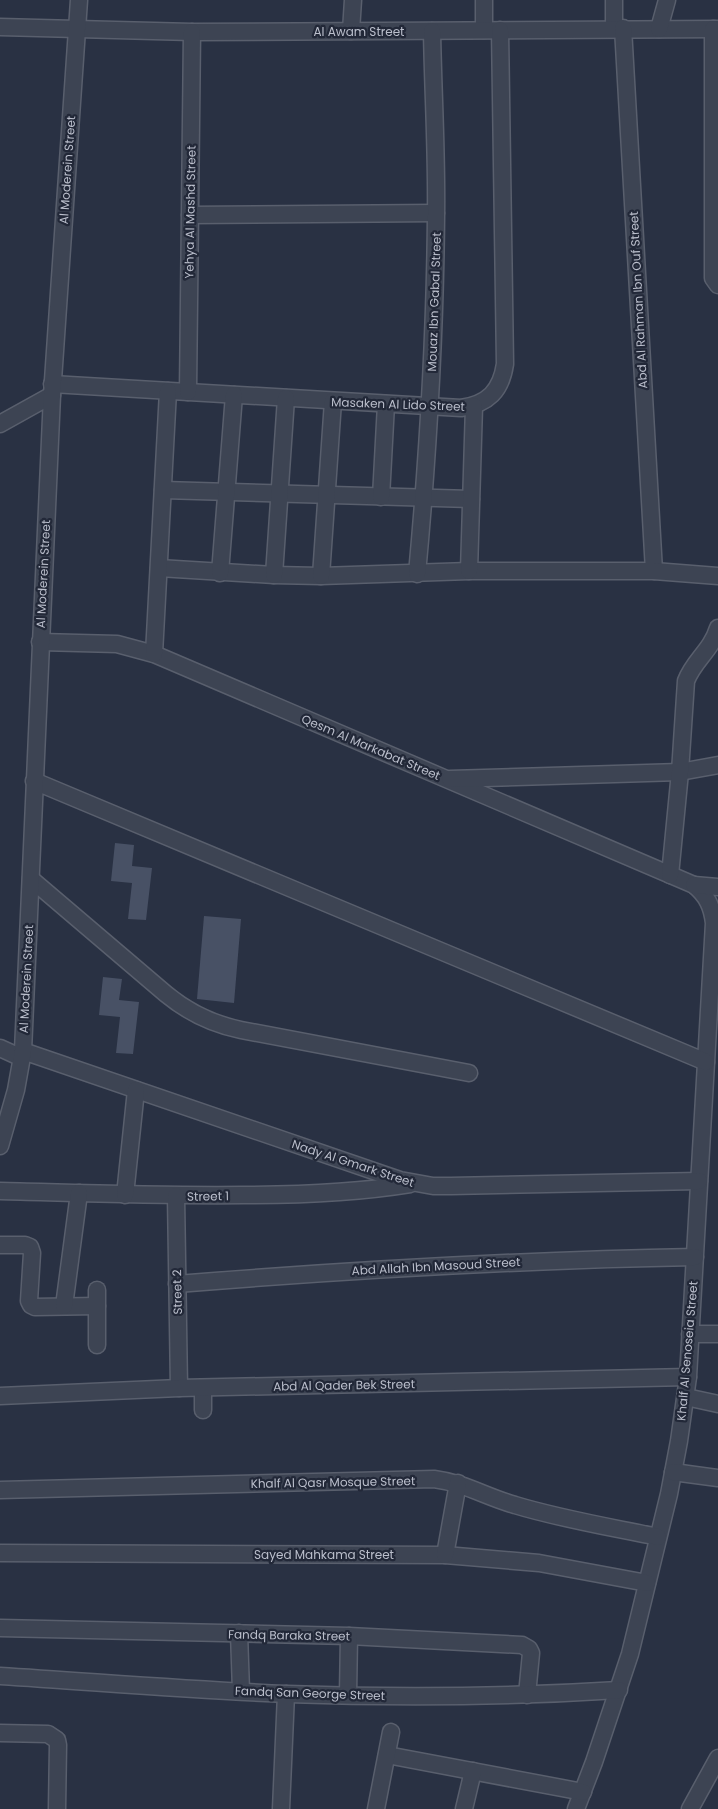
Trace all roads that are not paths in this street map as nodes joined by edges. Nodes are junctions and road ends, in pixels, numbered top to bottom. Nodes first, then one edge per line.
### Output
1 (79, 0) edge
2 (352, 0) edge
3 (484, 0) edge
4 (614, 0) edge
5 (667, 0) edge
6 (0, 27) edge
7 (618, 28) junction
8 (716, 28) edge
9 (77, 29) junction
10 (659, 29) junction
11 (492, 30) junction
12 (351, 31) junction
13 (432, 31) junction
14 (192, 32) junction
15 (436, 213) junction
16 (190, 215) junction
17 (718, 285) edge
18 (52, 389) junction
19 (168, 391) junction
20 (188, 392) junction
21 (234, 395) junction
22 (286, 398) junction
23 (333, 401) junction
24 (386, 404) junction
25 (474, 406) junction
26 (430, 407) junction
27 (0, 424) edge
28 (163, 490) junction
29 (226, 492) junction
30 (280, 494) junction
31 (326, 495) junction
32 (381, 497) junction
33 (424, 498) junction
34 (471, 499) junction
35 (159, 568) junction
36 (469, 571) junction
37 (654, 571) junction
38 (220, 573) junction
39 (417, 574) junction
40 (274, 576) junction
41 (321, 576) junction
42 (718, 576) edge
43 (718, 628) edge
44 (40, 642) junction
45 (154, 654) junction
46 (718, 764) edge
47 (680, 772) junction
48 (446, 779) junction
49 (34, 781) junction
50 (670, 875) junction
51 (31, 878) junction
52 (694, 885) junction
53 (718, 887) edge
54 (713, 1010) edge
55 (0, 1048) edge
56 (22, 1055) junction
57 (706, 1062) junction
58 (469, 1073) dead end
59 (136, 1090) junction
60 (0, 1146) edge
61 (699, 1180) junction
62 (415, 1183) junction
63 (0, 1191) edge
64 (79, 1193) junction
65 (125, 1195) junction
66 (176, 1196) junction
67 (0, 1246) edge
68 (695, 1257) junction
69 (177, 1284) junction
70 (64, 1306) junction
71 (690, 1334) junction
72 (718, 1334) edge
73 (97, 1345) dead end
74 (688, 1377) junction
75 (179, 1388) junction
76 (203, 1388) junction
77 (0, 1396) edge
78 (686, 1397) junction
79 (718, 1404) edge
80 (203, 1410) dead end
81 (673, 1472) junction
82 (718, 1478) edge
83 (458, 1483) junction
84 (0, 1490) edge
85 (658, 1537) junction
86 (0, 1553) edge
87 (445, 1555) junction
88 (647, 1584) junction
89 (0, 1628) edge
90 (239, 1633) junction
91 (349, 1636) junction
92 (0, 1676) edge
93 (619, 1690) junction
94 (241, 1691) junction
95 (286, 1694) junction
96 (348, 1696) junction
97 (527, 1696) junction
98 (391, 1732) dead end
99 (0, 1733) edge
100 (387, 1755) junction
101 (718, 1758) edge
102 (473, 1771) junction
103 (583, 1792) junction
104 (693, 1808) edge
105 (57, 1809) edge
106 (281, 1809) edge
107 (376, 1809) edge
108 (464, 1809) edge
109 (576, 1809) edge

1 - 9 street, Al Moderein Street
2 - 12 street
3 - 11 street, Masaken Al Lido Street
4 - 7 street, Abd Al Rahman Ibn Ouf Street
5 - 10 street
6 - 9 street, Al Awam Street
7 - 10 street, Al Awam Street
7 - 11 street, Al Awam Street
7 - 37 street, Abd Al Rahman Ibn Ouf Street
8 - 10 street, Al Awam Street
8 - 17 street
9 - 14 street, Al Awam Street
9 - 18 street, Al Moderein Street
11 - 13 street, Al Awam Street
11 - 25 street, Masaken Al Lido Street
12 - 13 street, Al Awam Street
12 - 14 street, Al Awam Street
13 - 15 street, Mouaz Ibn Gabal Street
14 - 16 street, Yehya Al Mashd Street
15 - 16 street
15 - 26 street, Mouaz Ibn Gabal Street
16 - 20 street, Yehya Al Mashd Street
18 - 19 street, Masaken Al Lido Street
18 - 27 street
18 - 44 street, Al Moderein Street
19 - 20 street, Masaken Al Lido Street
19 - 28 street
20 - 21 street, Masaken Al Lido Street
21 - 22 street, Masaken Al Lido Street
21 - 29 street
22 - 23 street, Masaken Al Lido Street
22 - 30 street
23 - 24 street, Masaken Al Lido Street
23 - 31 street
24 - 26 street, Masaken Al Lido Street
24 - 32 street
25 - 26 street, Masaken Al Lido Street
25 - 34 street
26 - 33 street, Mouaz Ibn Gabal Street
28 - 29 street
28 - 35 street
29 - 30 street
29 - 38 street
30 - 31 street
30 - 40 street
31 - 32 street
31 - 41 street
32 - 33 street
33 - 34 street
33 - 39 street, Mouaz Ibn Gabal Street
34 - 36 street
35 - 38 street
35 - 45 street
36 - 37 street
36 - 39 street
37 - 42 street
38 - 40 street
39 - 41 street
40 - 41 street
43 - 47 street
44 - 45 street, Qesm Al Markabat Street
44 - 49 street, Al Moderein Street
45 - 48 street, Qesm Al Markabat Street
46 - 47 street
47 - 48 street
47 - 50 street
48 - 50 street, Qesm Al Markabat Street
49 - 51 street, Al Moderein Street
49 - 57 street
50 - 52 street, Qesm Al Markabat Street
51 - 56 street, Al Moderein Street
51 - 58 street
52 - 53 street
52 - 54 street, Khalf Al Senoseia Street
54 - 57 street, Khalf Al Senoseia Street
55 - 56 street, Nady Al Gmark Street
56 - 59 street, Nady Al Gmark Street
56 - 60 street, Al Moderein Street
57 - 61 street, Khalf Al Senoseia Street
59 - 62 street, Nady Al Gmark Street
59 - 65 street
61 - 62 street, Nady Al Gmark Street
61 - 68 street, Khalf Al Senoseia Street
62 - 66 street, Street 1
63 - 64 street, Street 1
64 - 65 street, Street 1
64 - 70 street
65 - 66 street, Street 1
66 - 69 street, Street 2
67 - 70 street
68 - 69 street, Abd Allah Ibn Masoud Street
68 - 71 street, Khalf Al Senoseia Street
69 - 75 street, Street 2
70 - 73 street
71 - 72 street
71 - 74 street, Khalf Al Senoseia Street
74 - 76 street, Abd Al Qader Bek Street
74 - 78 street, Khalf Al Senoseia Street
75 - 76 street, Abd Al Qader Bek Street
75 - 77 street, Abd Al Qader Bek Street
76 - 80 street
78 - 79 street
78 - 81 street, Khalf Al Senoseia Street
81 - 82 street
81 - 85 street, Khalf Al Senoseia Street
83 - 84 street, Khalf Al Qasr Mosque Street
83 - 85 street, Khalf Al Qasr Mosque Street
83 - 87 street
85 - 88 street, Khalf Al Senoseia Street
86 - 87 street, Sayed Mahkama Street
87 - 88 street, Sayed Mahkama Street
88 - 93 street, Khalf Al Senoseia Street
89 - 90 street, Fandq Baraka Street
90 - 91 street, Fandq Baraka Street
90 - 94 street
91 - 96 street
91 - 97 street, Fandq Baraka Street
92 - 94 street, Fandq San George Street
93 - 97 street, Fandq San George Street
93 - 103 street, Khalf Al Senoseia Street
94 - 95 street, Fandq San George Street
95 - 96 street, Fandq San George Street
95 - 106 street
96 - 97 street, Fandq San George Street
98 - 100 street
99 - 105 street
100 - 102 street
100 - 107 street
101 - 104 street
102 - 103 street
102 - 108 street
103 - 109 street, Khalf Al Senoseia Street

